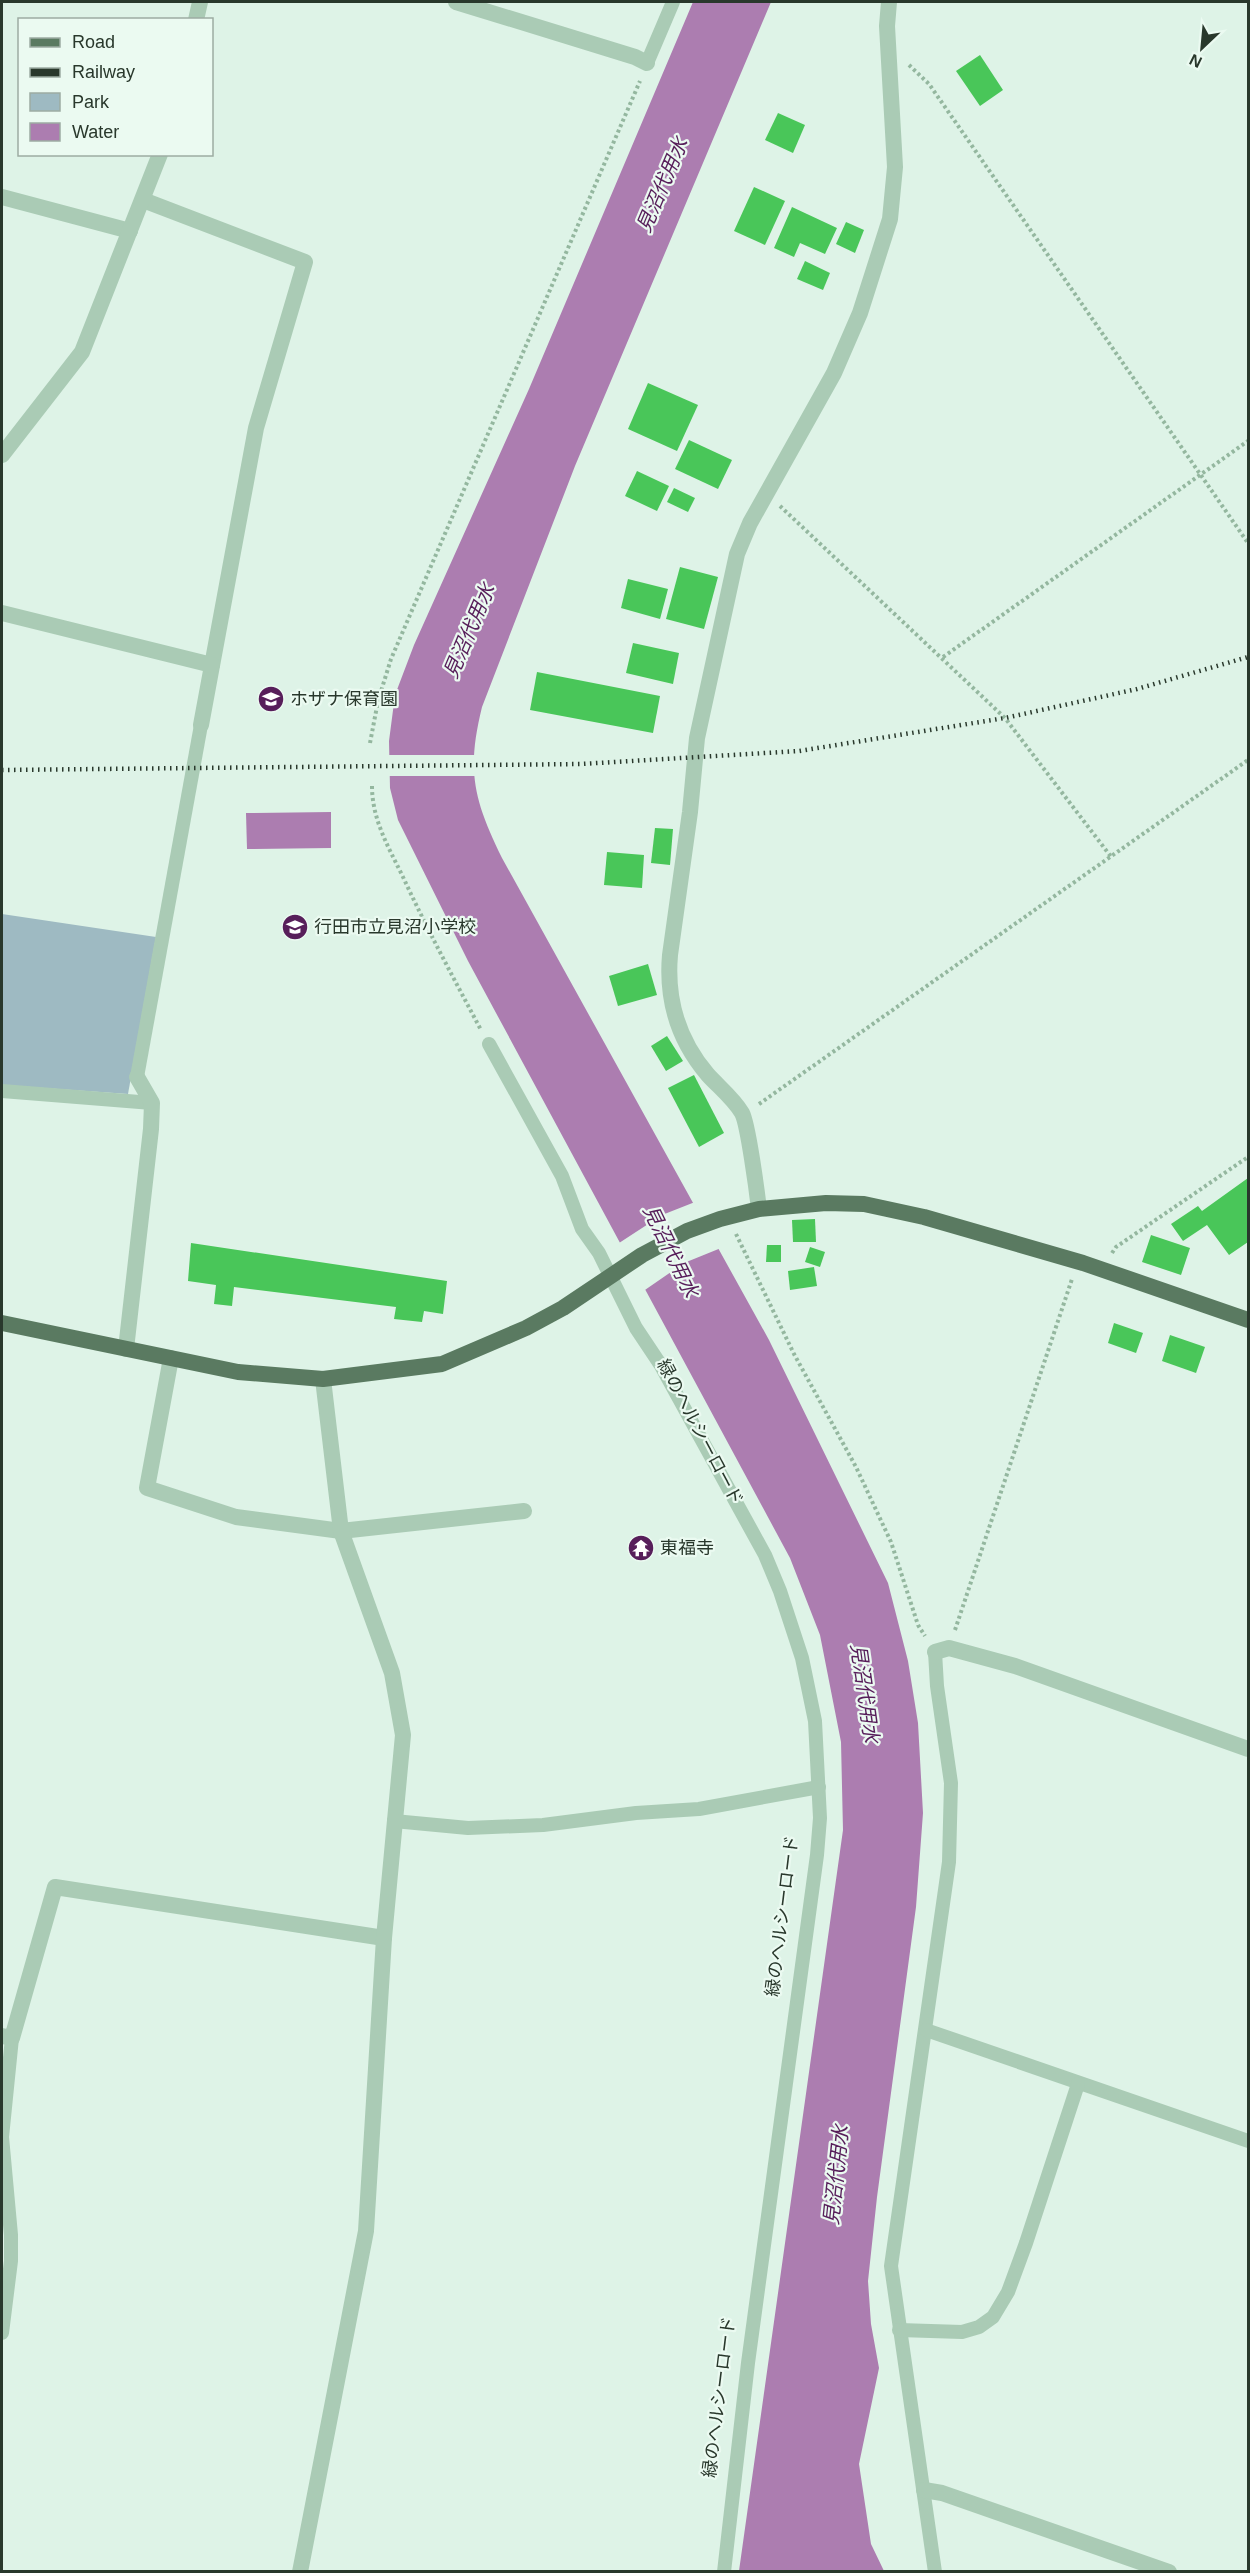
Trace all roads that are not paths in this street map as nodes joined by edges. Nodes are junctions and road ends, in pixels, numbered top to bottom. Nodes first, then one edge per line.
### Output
1 (200, 2) edge
2 (456, 2) edge
3 (673, 2) edge
4 (889, 2) edge
5 (196, 18) edge
6 (647, 63) joint
7 (159, 156) edge
8 (2, 197) edge
9 (143, 200) junction
10 (130, 231) junction
11 (2, 455) edge
12 (2, 613) edge
13 (212, 664) junction
14 (201, 725) joint
15 (489, 1044) road end
16 (137, 1077) joint
17 (2, 1091) edge
18 (152, 1103) junction
19 (759, 1209) junction
20 (615, 1275) junction
21 (1248, 1320) edge
22 (2, 1323) edge
23 (126, 1349) junction
24 (171, 1358) junction
25 (323, 1379) junction
26 (524, 1510) dead end
27 (341, 1531) junction
28 (942, 1650) joint
29 (1248, 1749) edge
30 (819, 1787) junction
31 (394, 1821) junction
32 (384, 1938) junction
33 (926, 2030) junction
34 (7, 2037) edge
35 (1078, 2084) junction
36 (1248, 2141) edge
37 (899, 2330) junction
38 (2, 2333) edge
39 (924, 2490) junction
40 (300, 2571) edge
41 (724, 2571) edge
42 (935, 2571) edge
43 (1169, 2571) edge

1 - 5 street
2 - 6 street
3 - 6 lane
4 - 19 street
7 - 9 street
8 - 10 street
9 - 10 street
9 - 13 street
10 - 11 street
12 - 13 street
13 - 14 street
14 - 16 lane
15 - 20 lane
16 - 18 street
17 - 18 lane
18 - 23 street
19 - 20 main road
19 - 21 main road
20 - 25 main road
20 - 30 lane
22 - 23 main road
23 - 24 main road
24 - 25 main road
24 - 27 street
25 - 27 street
26 - 27 street
27 - 31 street
28 - 29 street
28 - 33 lane
30 - 31 lane
30 - 41 lane
31 - 32 street
32 - 34 street
32 - 40 street
33 - 35 lane
33 - 37 lane
34 - 38 lane
35 - 36 lane
35 - 37 lane
37 - 39 lane
39 - 42 lane
39 - 43 street

